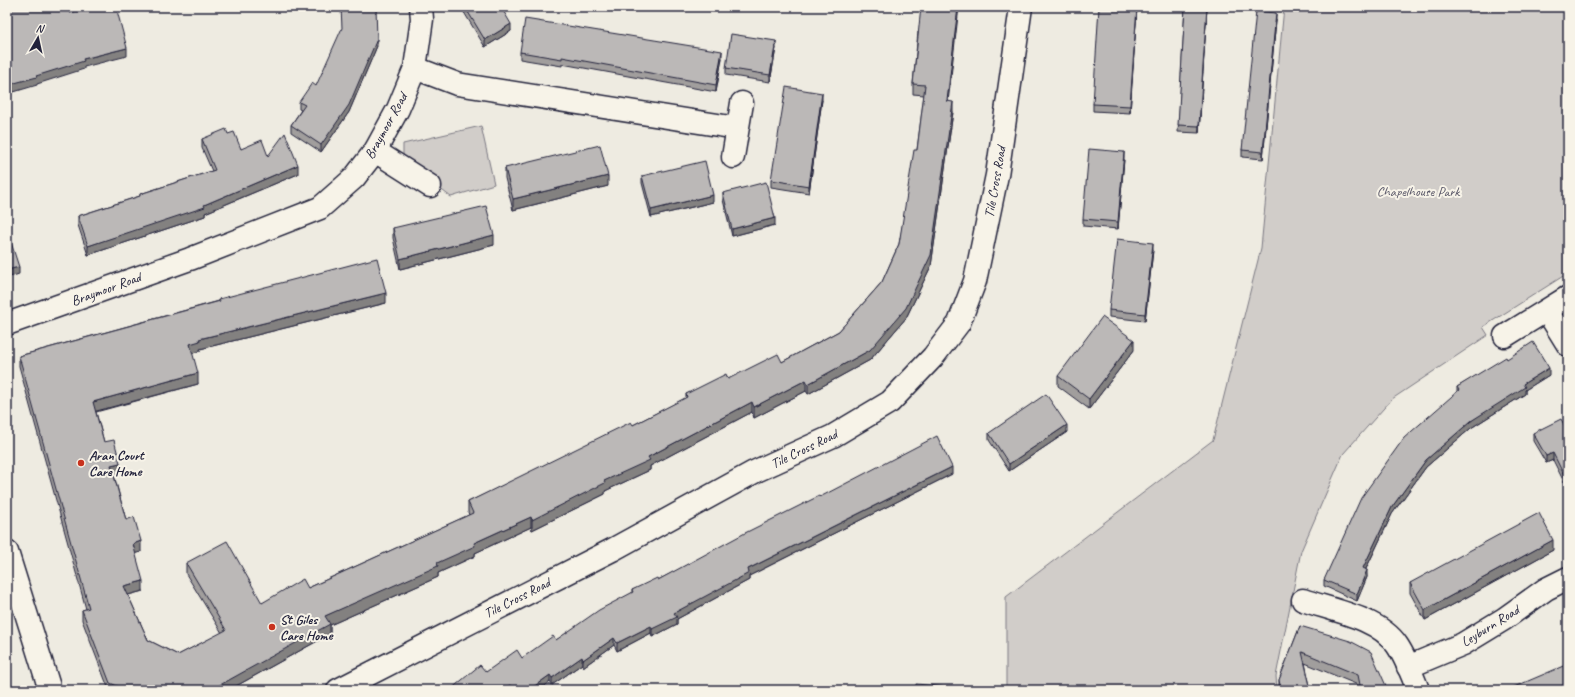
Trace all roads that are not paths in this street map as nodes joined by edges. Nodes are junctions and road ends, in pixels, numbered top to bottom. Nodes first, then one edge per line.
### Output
1 (421, 7) edge
2 (1021, 7) edge
3 (415, 68) junction
4 (742, 103) dead end
5 (737, 128) junction
6 (375, 151) junction
7 (733, 157) dead end
8 (430, 186) dead end
9 (1568, 297) edge
10 (1547, 311) junction
11 (7, 324) edge
12 (1505, 336) dead end
13 (1568, 345) edge
14 (7, 552) edge
15 (1568, 578) edge
16 (1303, 600) dead end
17 (1408, 667) junction
18 (50, 690) edge
19 (338, 690) edge
20 (1418, 690) edge

1 - 3 street, Braymoor Road
2 - 19 street, Tile Cross Road
3 - 5 street
3 - 6 street, Braymoor Road
4 - 5 street
5 - 7 street
6 - 8 street
6 - 11 street, Braymoor Road
9 - 10 street
10 - 12 street
10 - 13 street
14 - 18 street
15 - 17 street, Leyburn Road
16 - 17 street
17 - 20 street

